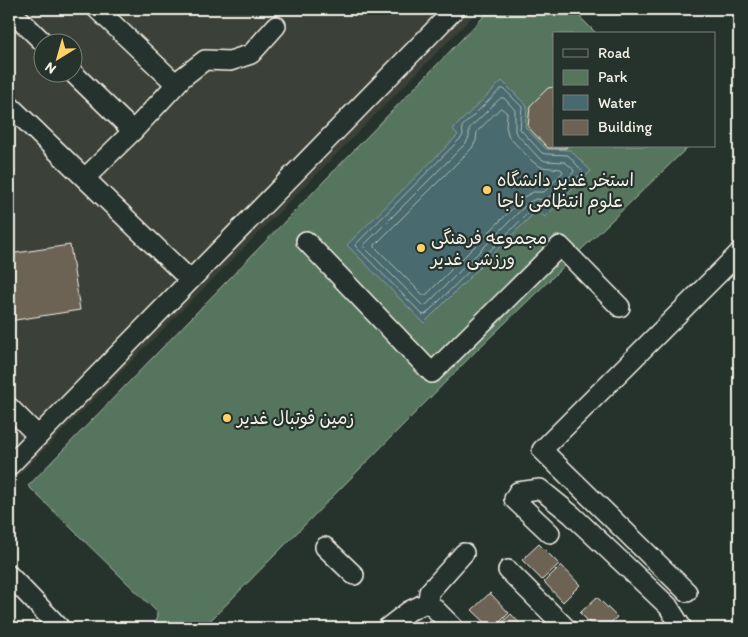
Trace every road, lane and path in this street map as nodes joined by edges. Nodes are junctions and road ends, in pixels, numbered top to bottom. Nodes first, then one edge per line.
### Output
1 (97, 9) edge
2 (455, 9) edge
3 (11, 11) edge
4 (276, 26) dead end
5 (33, 32) edge
6 (82, 82) edge
7 (176, 84) junction
8 (9, 104) edge
9 (132, 131) junction
10 (85, 178) junction
11 (306, 241) dead end
12 (739, 254) edge
13 (190, 280) junction
14 (620, 307) dead end
15 (9, 407) edge
16 (38, 436) junction
17 (9, 466) edge
18 (550, 533) dead end
19 (325, 547) dead end
20 (464, 552) dead end
21 (508, 570) dead end
22 (9, 575) edge
23 (354, 575) dead end
24 (687, 592) dead end
25 (428, 602) junction
26 (60, 628) edge
27 (387, 628) edge
28 (454, 628) edge
29 (566, 628) edge
30 (682, 628) edge

1 - 7 lane
2 - 13 lane
3 - 5 lane
4 - 7 lane
6 - 9 lane
7 - 9 lane
8 - 10 lane
9 - 10 lane
10 - 13 lane
11 - 14 lane
12 - 24 lane
13 - 16 lane
15 - 16 lane
16 - 17 lane
18 - 30 lane
19 - 23 lane
20 - 25 lane
21 - 29 lane
22 - 26 lane
25 - 27 lane
25 - 28 lane

